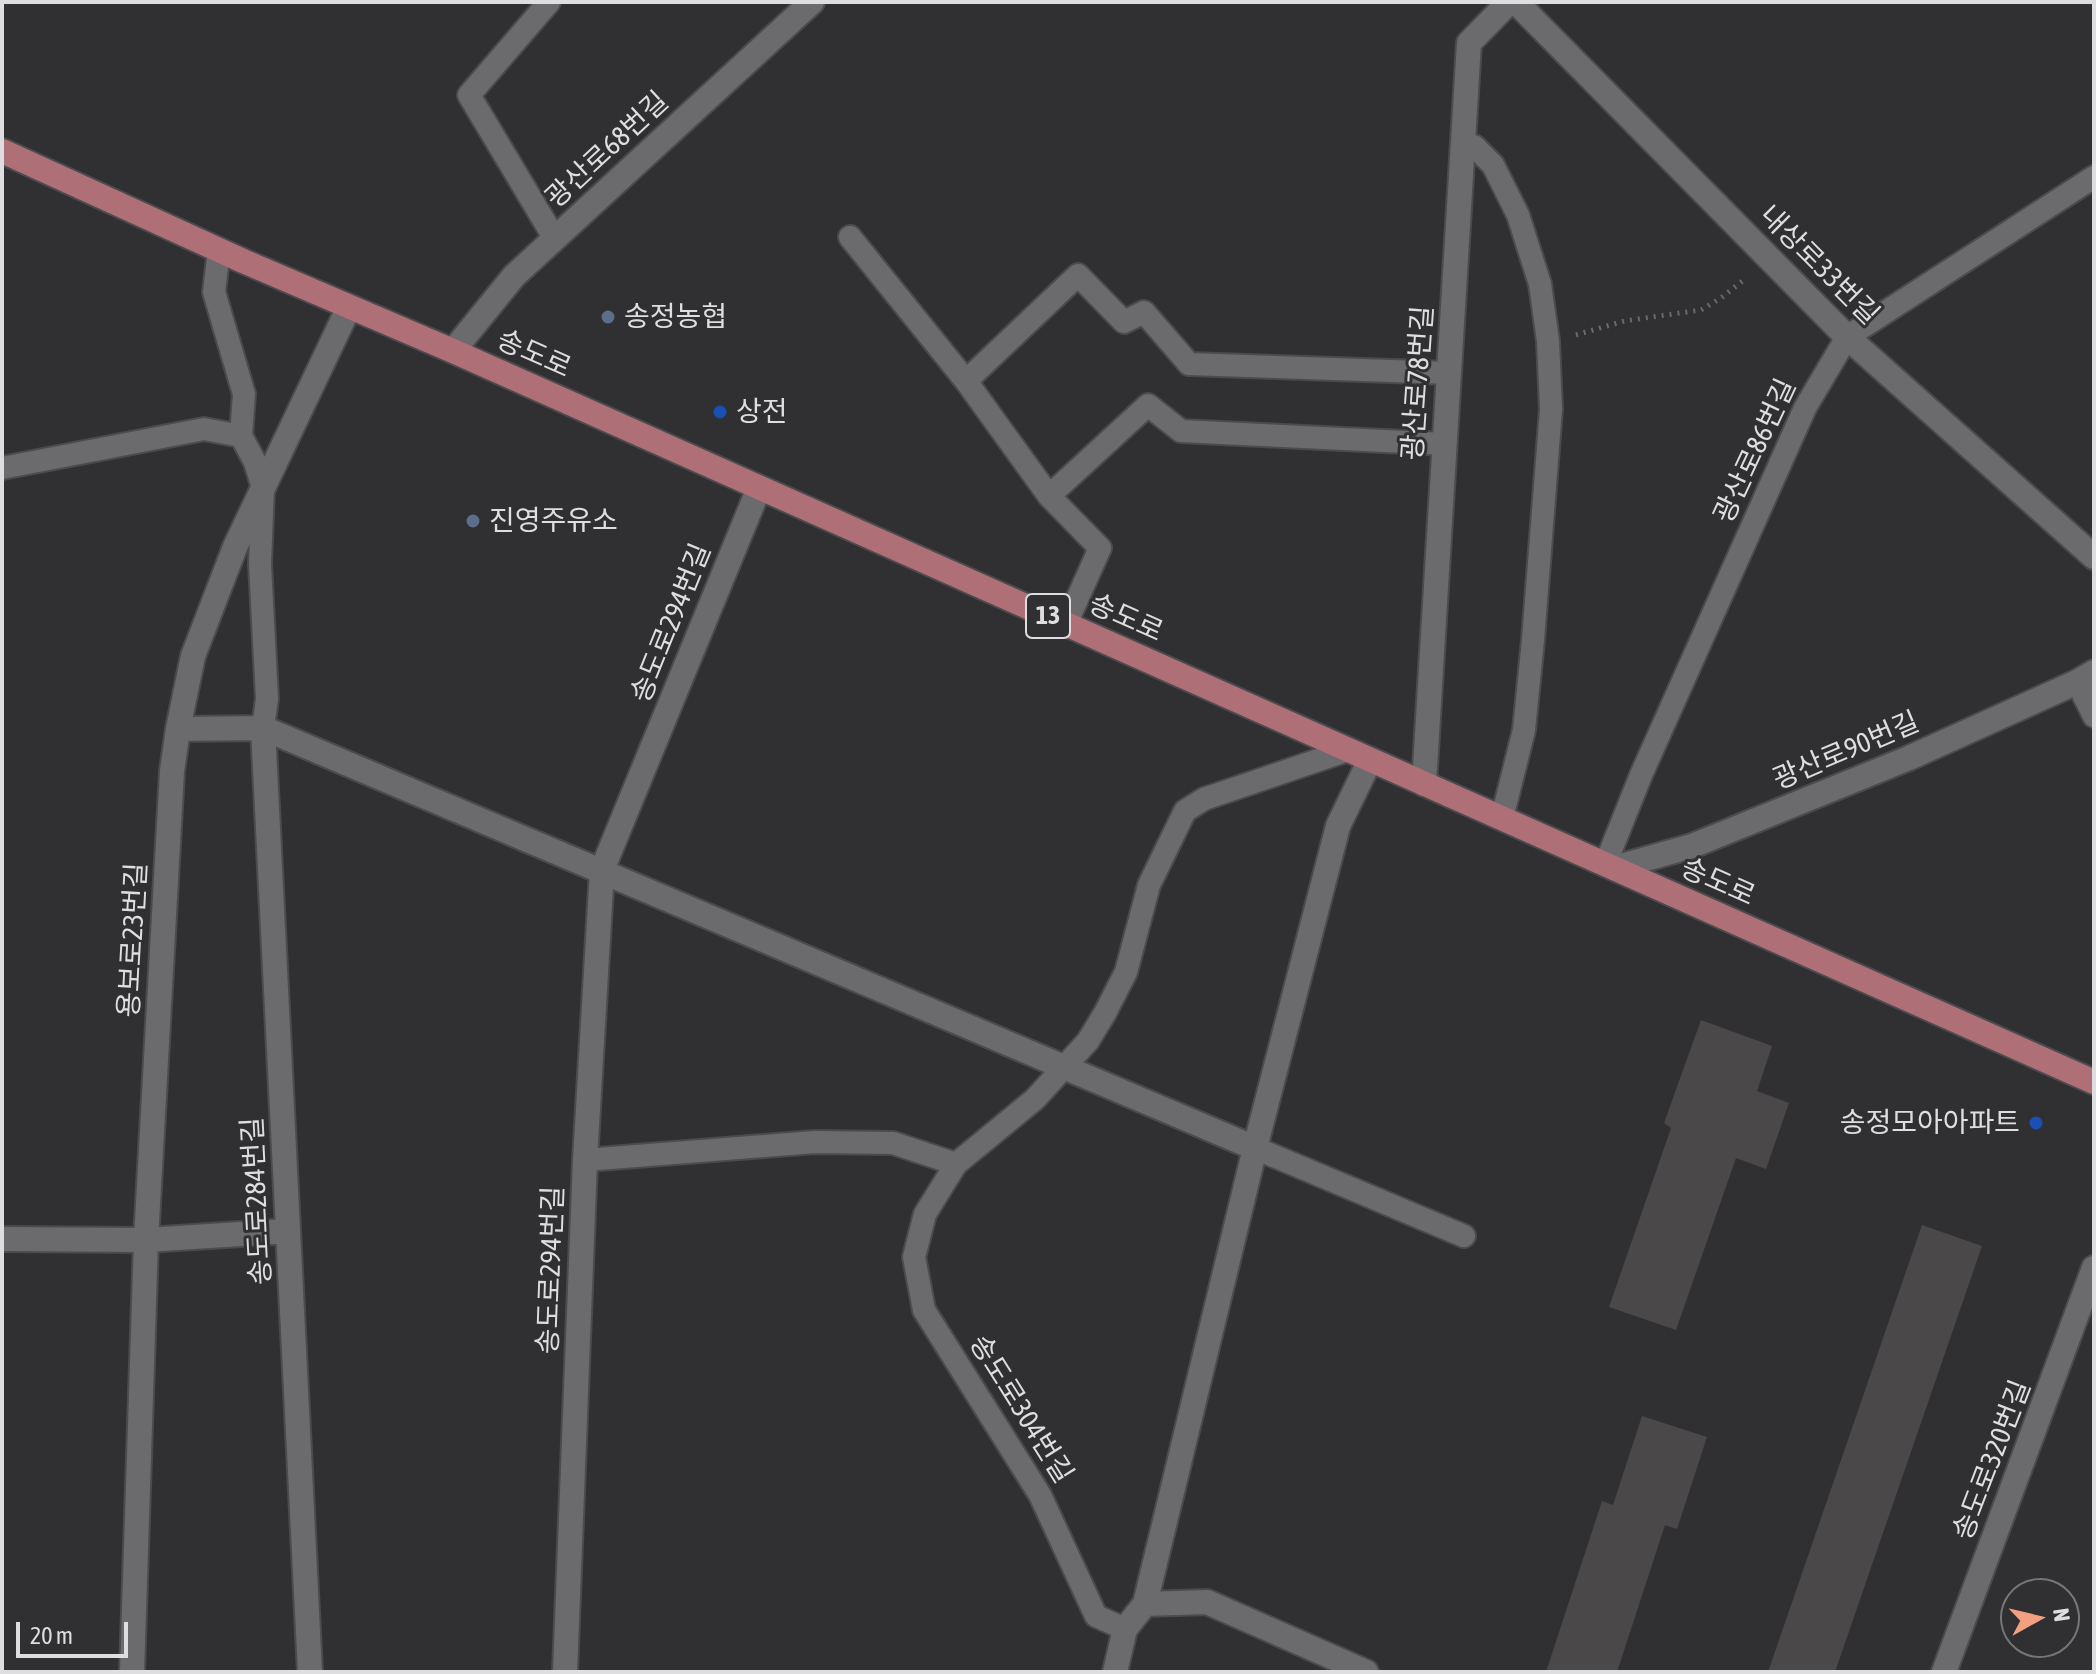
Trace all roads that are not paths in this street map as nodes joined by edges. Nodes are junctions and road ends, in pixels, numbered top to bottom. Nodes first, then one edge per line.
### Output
1 (549, 2) edge
2 (812, 2) edge
3 (1509, 2) edge
4 (1516, 2) edge
5 (1463, 143) junction
6 (2, 151) edge
7 (2094, 177) edge
8 (850, 237) dead end
9 (555, 239) junction
10 (219, 250) junction
11 (349, 307) junction
12 (1847, 337) junction
13 (453, 351) junction
14 (1449, 373) junction
15 (966, 381) junction
16 (241, 436) junction
17 (1445, 444) junction
18 (2, 468) edge
19 (263, 488) junction
20 (759, 488) junction
21 (1049, 496) junction
22 (2094, 557) edge
23 (1066, 624) junction
24 (2086, 677) edge
25 (2094, 716) edge
26 (263, 728) junction
27 (178, 729) junction
28 (1359, 755) junction
29 (1424, 784) junction
30 (1502, 818) junction
31 (1610, 866) junction
32 (602, 870) junction
33 (1065, 1067) junction
34 (2094, 1082) edge
35 (1255, 1148) junction
36 (585, 1160) junction
37 (956, 1164) junction
38 (288, 1231) junction
39 (1464, 1236) dead end
40 (2, 1239) edge
41 (146, 1240) junction
42 (2094, 1268) edge
43 (1145, 1604) junction
44 (1125, 1629) junction
45 (132, 1672) edge
46 (310, 1672) edge
47 (565, 1672) edge
48 (1115, 1672) edge
49 (1366, 1672) edge
50 (1944, 1672) edge

1 - 9 lane
2 - 9 street, 광산로68번길
3 - 5 street, 광산로78번길
4 - 12 street, 내상로33번길
5 - 14 street, 광산로78번길
5 - 30 lane
6 - 10 main road, 송도로 / 13
7 - 12 lane, 광산로86번길
8 - 15 lane
9 - 13 street, 광산로68번길
10 - 11 main road, 송도로 / 13
10 - 16 lane
11 - 13 main road, 송도로 / 13
11 - 19 street, 용보로23번길
12 - 22 street, 내상로33번길
12 - 31 lane, 광산로86번길
13 - 20 main road, 송도로 / 13
14 - 15 lane
14 - 17 street, 광산로78번길
15 - 21 lane
16 - 18 lane
16 - 19 lane
17 - 21 lane
17 - 29 street, 광산로78번길
19 - 26 lane
19 - 27 street, 용보로23번길
20 - 23 main road, 송도로 / 13
20 - 32 street, 송도로294번길
21 - 23 lane
23 - 28 main road, 송도로 / 13
24 - 25 lane
24 - 31 street, 광산로90번길
26 - 27 street
26 - 32 street
26 - 38 street, 송도로284번길
27 - 41 street, 용보로23번길
28 - 29 main road, 송도로 / 13
28 - 33 lane, 송도로304번길
28 - 35 street
29 - 30 main road, 송도로 / 13
30 - 31 main road, 송도로 / 13
31 - 34 main road, 송도로 / 13
32 - 33 street
32 - 36 street, 송도로294번길
33 - 35 street
33 - 37 lane, 송도로304번길
35 - 39 lane
35 - 43 street
36 - 37 lane
36 - 47 street, 송도로294번길
37 - 44 lane, 송도로304번길
38 - 41 street
38 - 46 street, 송도로284번길
40 - 41 street
41 - 45 street, 용보로23번길
42 - 50 street, 송도로320번길
43 - 44 street
43 - 49 street
44 - 48 street

